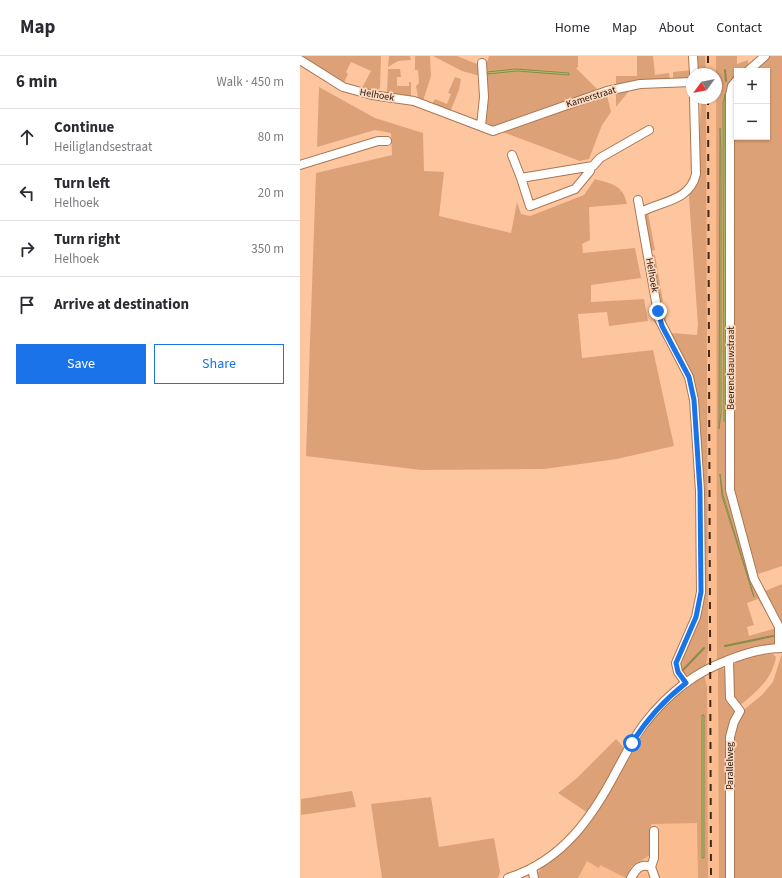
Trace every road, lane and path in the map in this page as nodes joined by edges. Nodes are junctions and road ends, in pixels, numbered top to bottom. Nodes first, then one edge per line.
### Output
1 (693, 56) edge
2 (765, 56) edge
3 (300, 60) edge
4 (482, 63) dead end
5 (694, 68) edge
6 (751, 68) edge
7 (686, 82) edge
8 (734, 84) edge
9 (694, 104) edge
10 (481, 126) junction
11 (649, 130) dead end
12 (493, 131) joint
13 (387, 141) dead end
14 (512, 155) dead end
15 (300, 165) edge
16 (590, 171) dead end
17 (521, 178) junction
18 (638, 200) dead end
19 (641, 212) junction
20 (781, 648) edge
21 (729, 660) junction
22 (686, 683) junction
23 (654, 831) dead end
24 (651, 867) junction
25 (532, 868) junction
26 (508, 878) edge
27 (534, 878) edge
28 (631, 878) edge
29 (655, 878) edge
30 (730, 878) edge

1 - 5 street
2 - 6 street
3 - 10 street, Helhoek
4 - 10 street
7 - 12 street, Kamerstraat
8 - 20 street, Beerenclaauwstraat
9 - 19 street
10 - 12 street, Helhoek
11 - 17 street
13 - 15 street
14 - 17 street
16 - 17 street
18 - 19 street, Helhoek
19 - 22 street, Helhoek
20 - 21 street
21 - 22 street
21 - 30 street, Parallelweg
22 - 25 street
23 - 24 street
24 - 28 street
24 - 29 street
25 - 26 street
25 - 27 street

